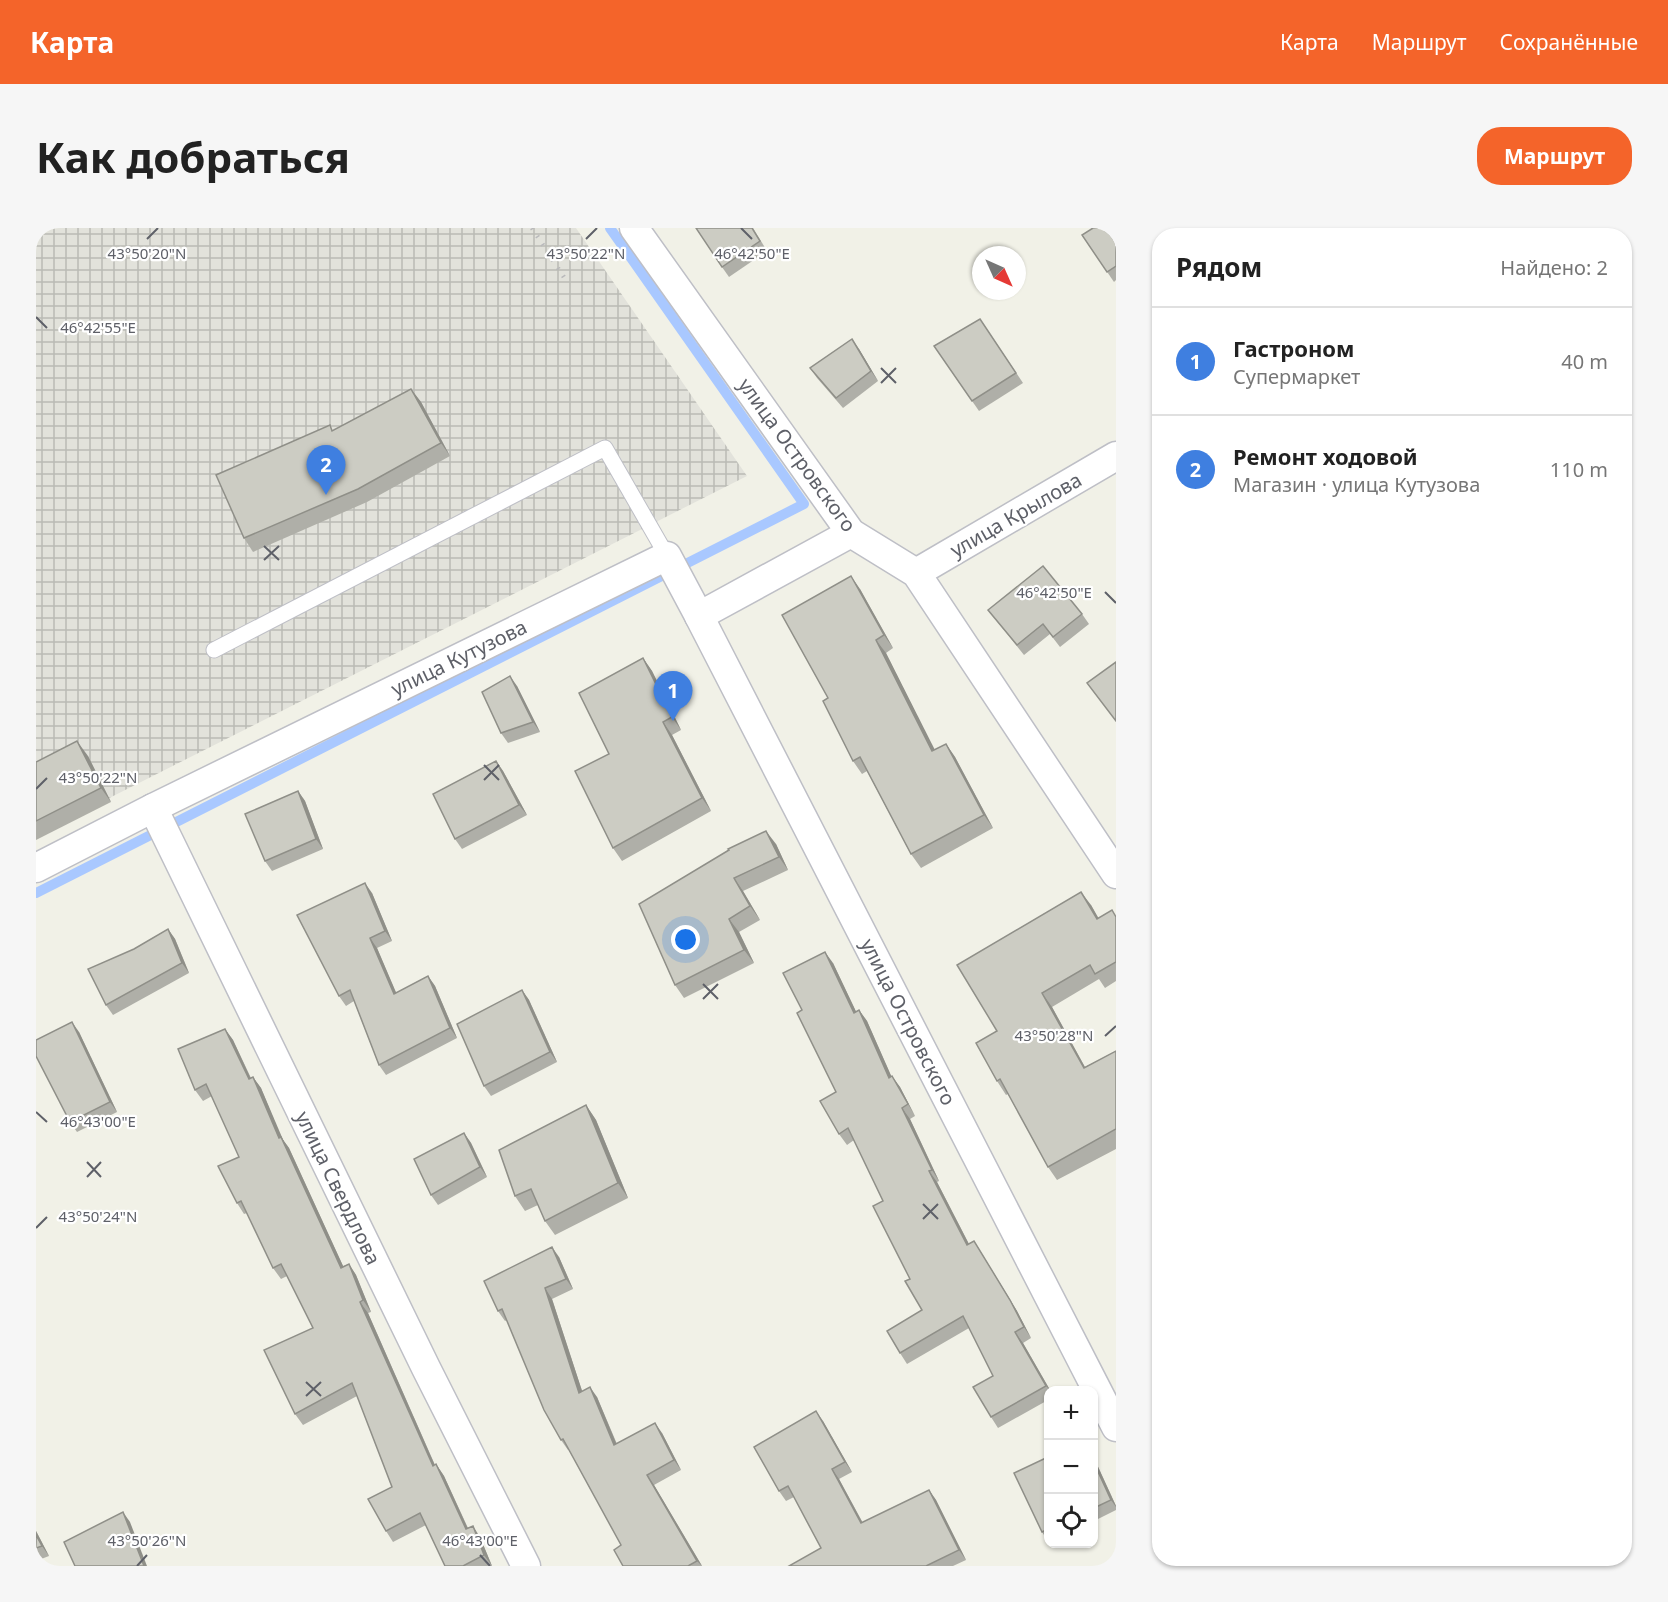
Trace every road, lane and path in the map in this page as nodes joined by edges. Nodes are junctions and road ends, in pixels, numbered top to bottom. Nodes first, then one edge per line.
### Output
1 (634, 228) edge
2 (1116, 456) edge
3 (851, 533) junction
4 (667, 556) junction
5 (916, 573) junction
6 (699, 616) junction
7 (214, 650) dead end
8 (153, 808) junction
9 (36, 868) edge
10 (1116, 874) edge
11 (1116, 1427) edge
12 (526, 1566) edge

1 - 3 street, улица Островского
2 - 5 street, улица Крылова
3 - 5 street, улица Островского
3 - 6 street
4 - 6 street
4 - 7 lane
4 - 8 street, улица Кутузова
5 - 10 street, улица Островского
6 - 11 street, улица Островского
8 - 9 street, улица Кутузова
8 - 12 street, улица Свердлова

